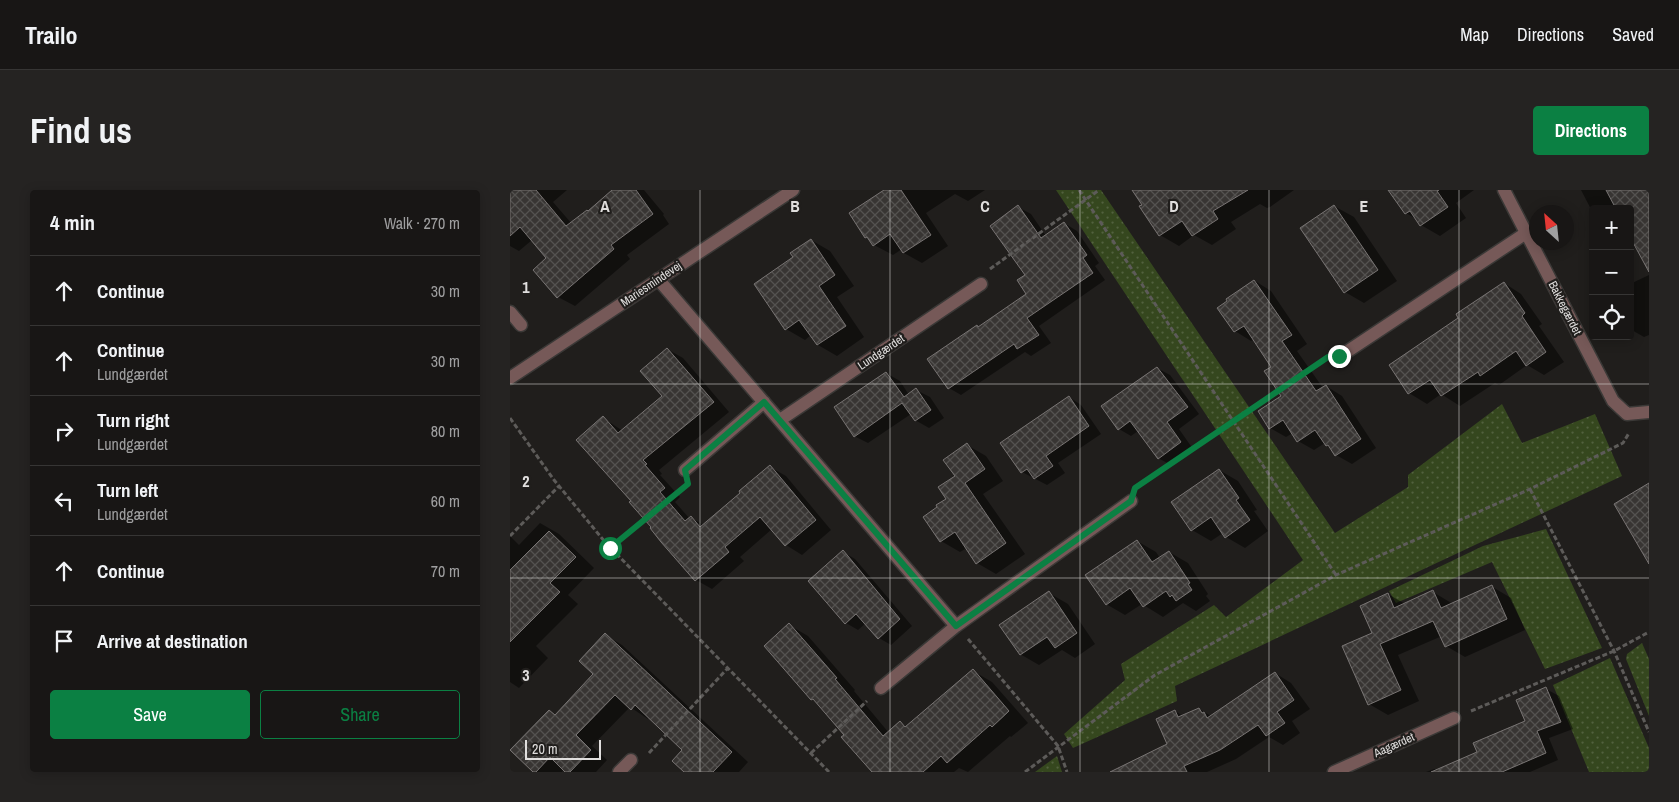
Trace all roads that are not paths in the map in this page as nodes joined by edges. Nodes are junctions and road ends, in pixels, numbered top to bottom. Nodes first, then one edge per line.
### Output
1 (793, 190) edge
2 (1504, 190) edge
3 (1526, 233) junction
4 (658, 279) junction
5 (982, 284) road end
6 (510, 312) edge
7 (521, 325) dead end
8 (1339, 356) road end
9 (510, 378) edge
10 (764, 402) junction
11 (1646, 413) edge
12 (780, 420) junction
13 (685, 470) road end
14 (1131, 501) road end
15 (956, 626) junction
16 (881, 688) road end
17 (1454, 718) road end
18 (631, 760) road end
19 (619, 772) edge
20 (1334, 772) edge

1 - 4 street, Mariesmindevej
2 - 3 street, Bakkegærdet
3 - 8 street
3 - 11 street, Bakkegærdet
4 - 9 street, Mariesmindevej
4 - 10 street
5 - 12 street, Lundgærdet
6 - 7 street
10 - 12 street
10 - 13 street
12 - 15 street
14 - 15 street
15 - 16 street
17 - 20 street, Aagærdet
18 - 19 street

